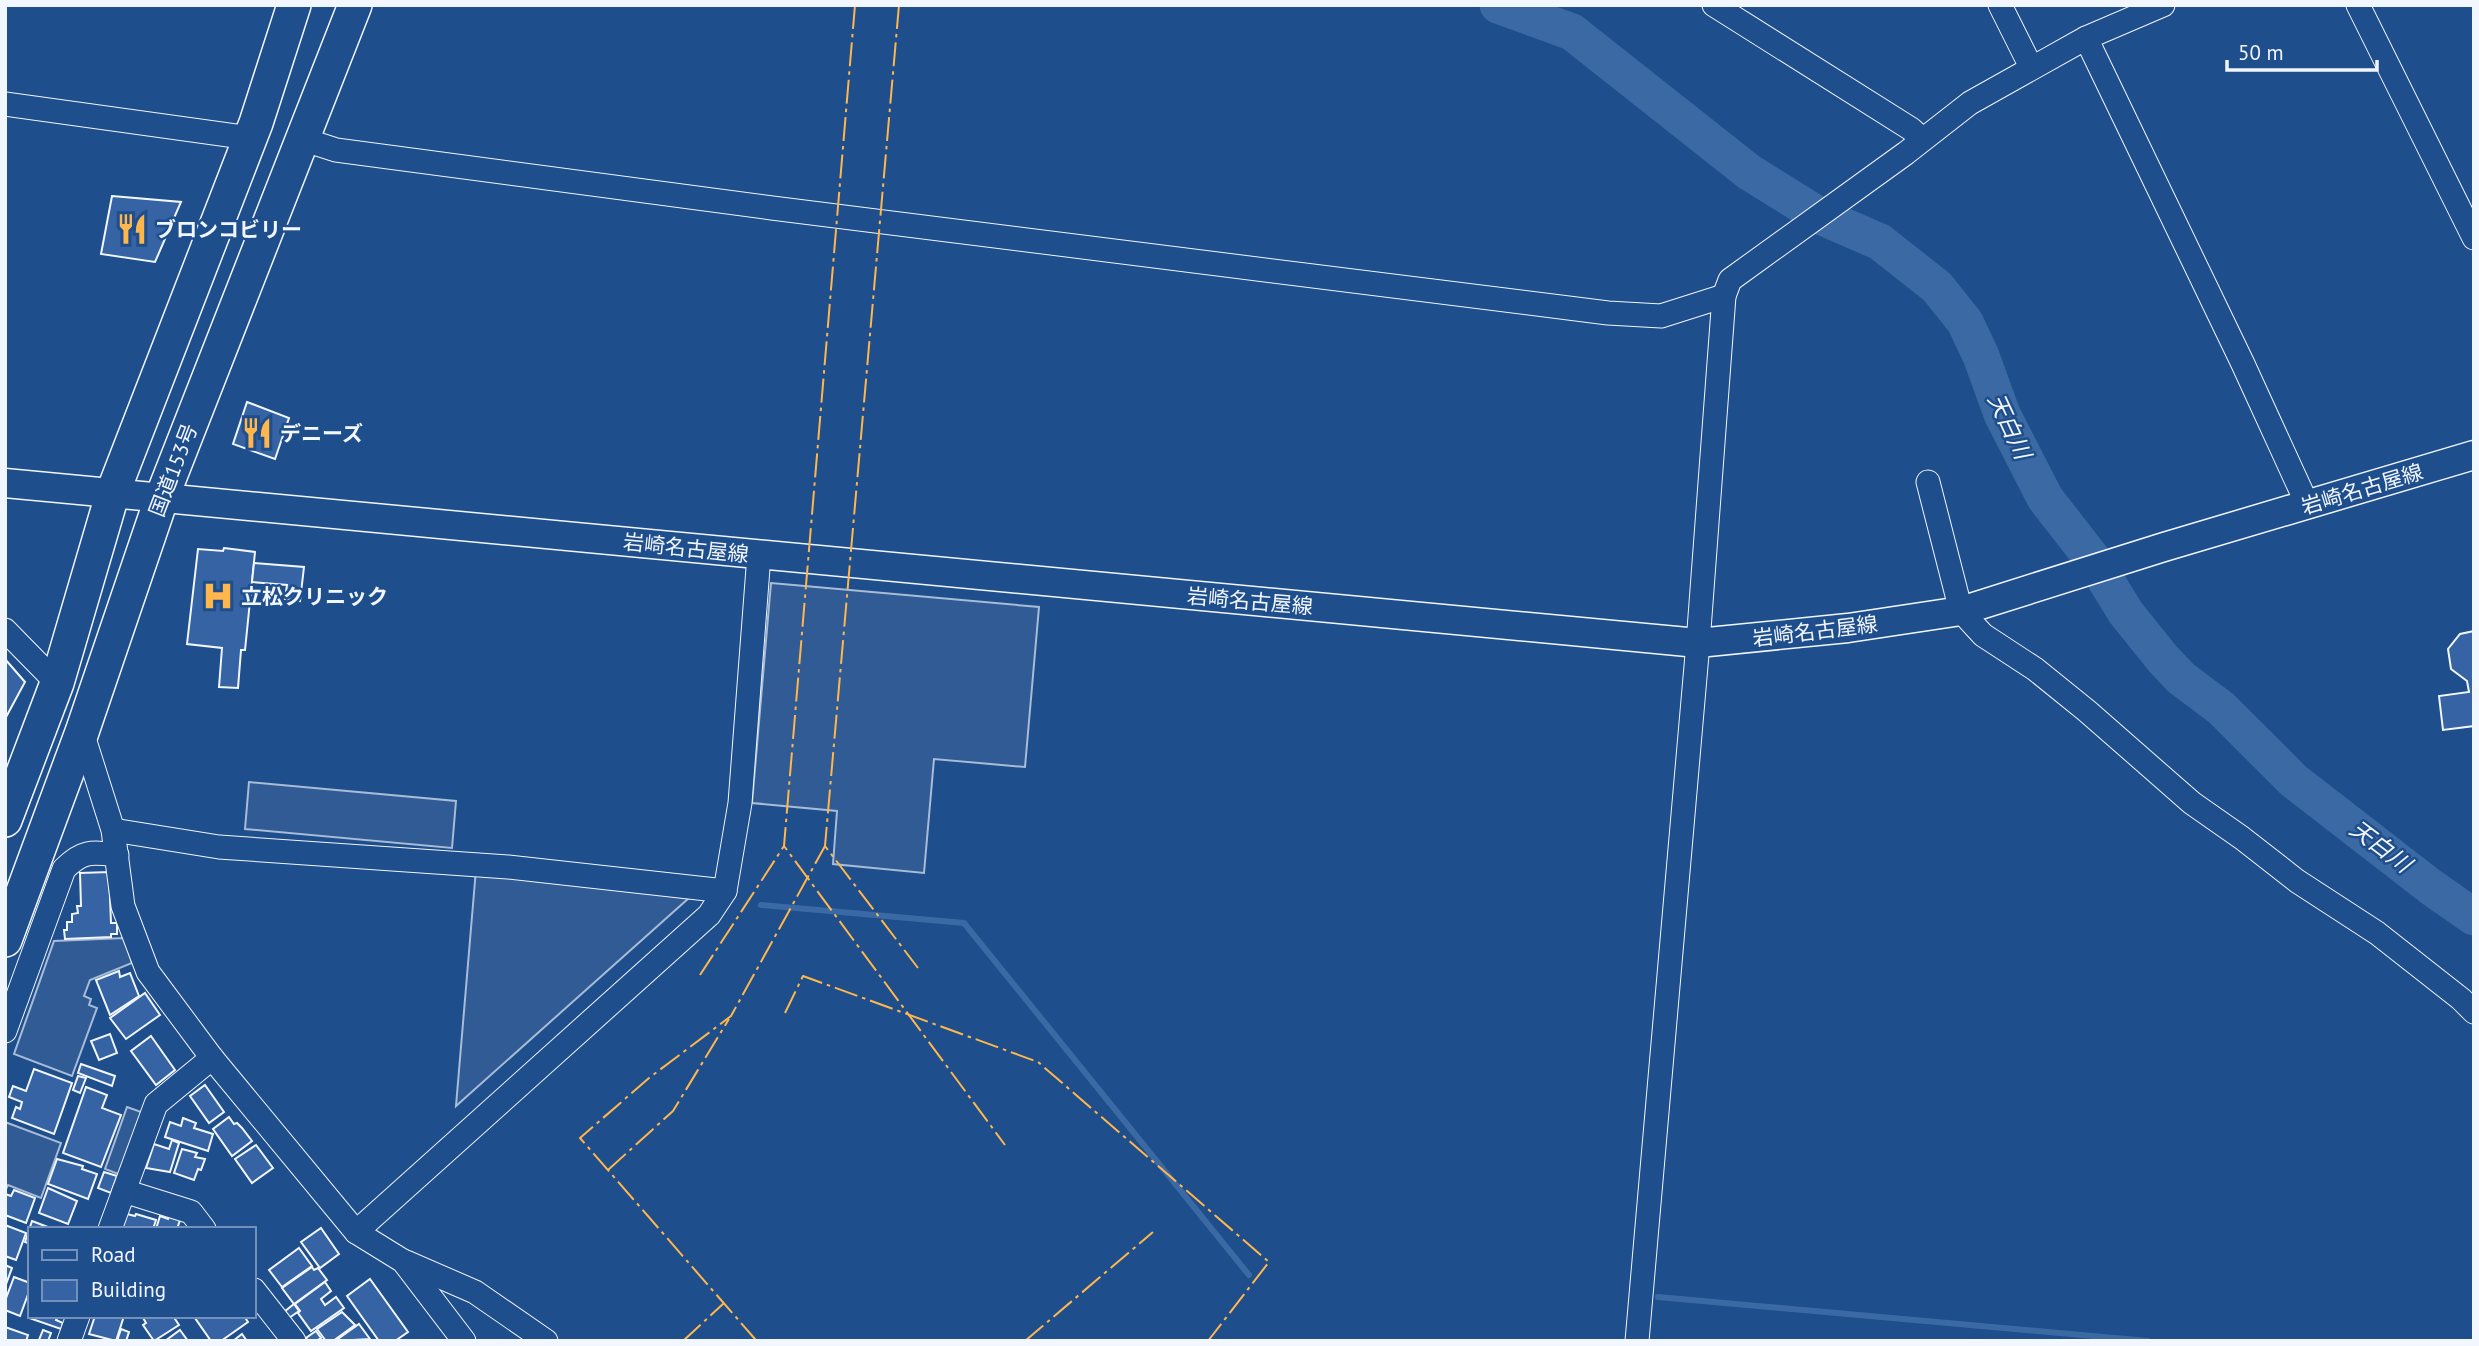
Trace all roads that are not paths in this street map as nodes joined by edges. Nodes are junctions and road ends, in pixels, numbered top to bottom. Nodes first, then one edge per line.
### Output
1 (294, 5) edge
2 (355, 5) edge
3 (1714, 5) edge
4 (2000, 5) edge
5 (2163, 5) edge
6 (2358, 5) edge
7 (2086, 38) junction
8 (2031, 67) junction
9 (5, 104) edge
10 (250, 138) junction
11 (302, 139) junction
12 (1914, 146) junction
13 (2474, 238) edge
14 (1724, 296) junction
15 (2474, 455) edge
16 (1928, 482) dead end
17 (5, 483) edge
18 (113, 492) junction
19 (162, 497) junction
20 (2308, 506) junction
21 (759, 555) junction
22 (1961, 611) junction
23 (5, 629) edge
24 (1699, 643) junction
25 (57, 683) junction
26 (82, 732) junction
27 (5, 820) edge
28 (113, 830) junction
29 (117, 856) junction
30 (725, 891) junction
31 (5, 940) edge
32 (2474, 1012) edge
33 (5, 1031) edge
34 (212, 1058) junction
35 (124, 1191) junction
36 (111, 1227) edge
37 (202, 1227) edge
38 (356, 1232) junction
39 (403, 1261) junction
40 (256, 1293) edge
41 (77, 1318) edge
42 (69, 1341) edge
43 (294, 1341) edge
44 (464, 1341) edge
45 (546, 1341) edge
46 (1637, 1341) edge

1 - 10 highway
2 - 11 highway, 国道153号
3 - 12 street
4 - 8 street
5 - 7 street
6 - 13 street
7 - 8 street
7 - 20 street
8 - 12 street
9 - 10 street
10 - 18 highway
11 - 14 street
11 - 19 highway, 国道153号
12 - 14 street
14 - 24 street
15 - 20 main road, 岩崎名古屋線
16 - 22 street
17 - 18 main road, 岩崎名古屋線
18 - 19 main road, 岩崎名古屋線
18 - 25 highway
19 - 21 main road, 岩崎名古屋線
19 - 26 highway, 国道153号
20 - 22 main road, 岩崎名古屋線
21 - 24 main road, 岩崎名古屋線
21 - 30 street
22 - 24 main road, 岩崎名古屋線
22 - 32 street
23 - 25 street
24 - 46 street
25 - 27 highway
26 - 28 street
26 - 31 highway, 国道153号
28 - 29 street
28 - 30 street
29 - 33 street
29 - 34 street
30 - 38 street
34 - 35 street
34 - 38 street
35 - 36 street
35 - 37 street
38 - 39 street
39 - 44 street
39 - 45 street
40 - 43 street
41 - 42 street

